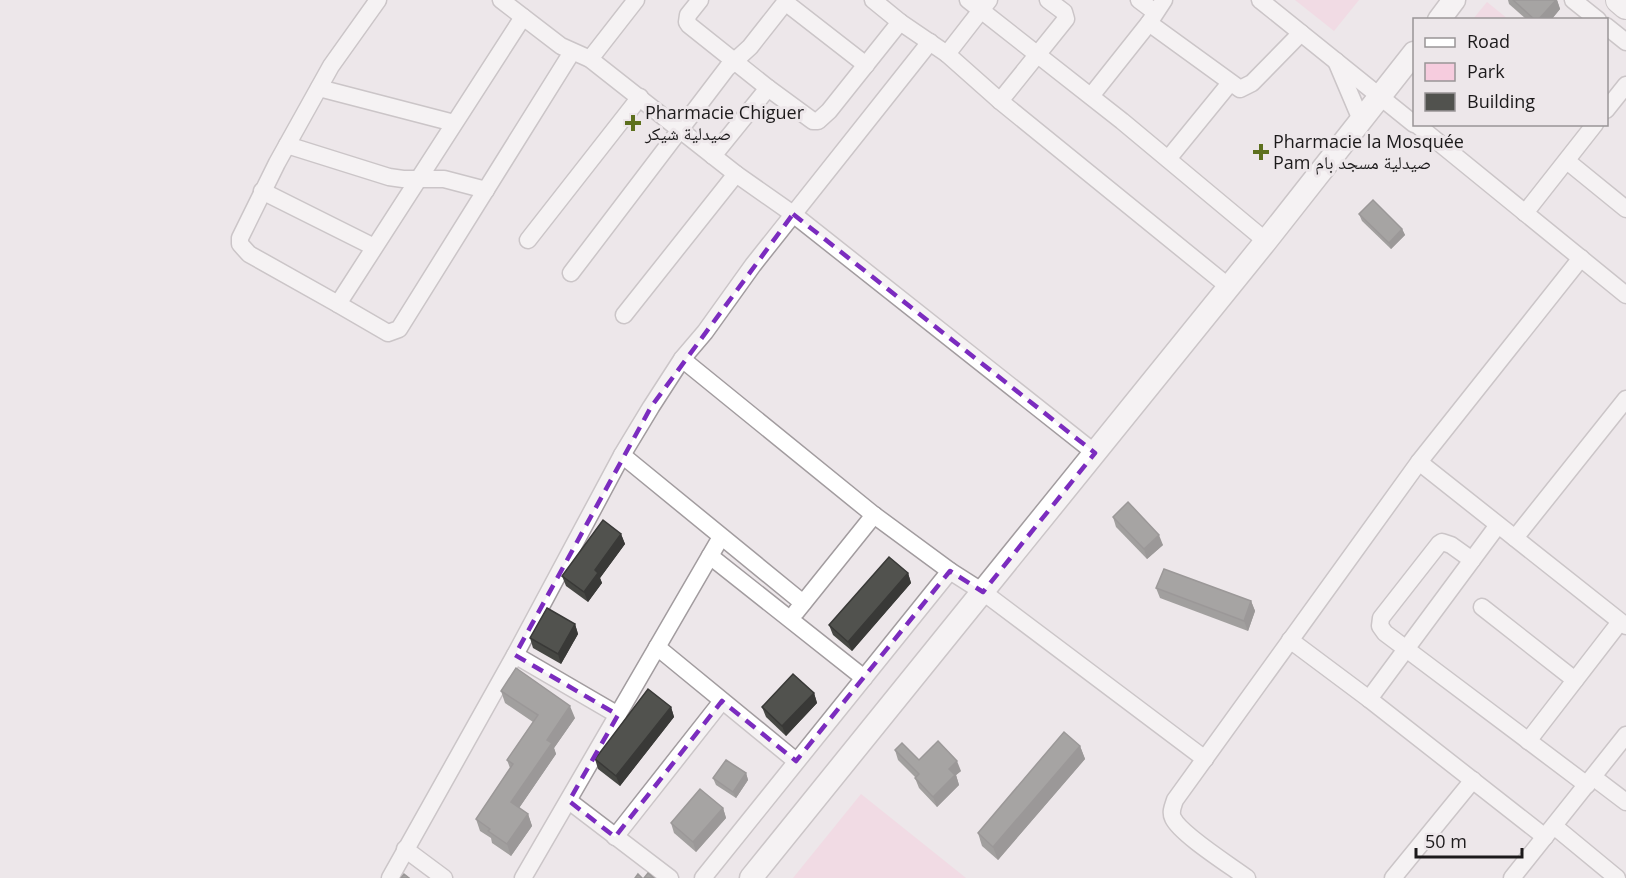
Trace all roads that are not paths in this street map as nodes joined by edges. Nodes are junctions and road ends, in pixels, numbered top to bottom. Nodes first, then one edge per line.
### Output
1 (378, 0) edge
2 (501, 0) edge
3 (700, 0) edge
4 (873, 0) edge
5 (1048, 0) edge
6 (1139, 0) edge
7 (1260, 0) edge
8 (1454, 0) edge
9 (1574, 0) edge
10 (1619, 0) edge
11 (786, 1) edge
12 (627, 3) edge
13 (979, 4) edge
14 (1626, 6) edge
15 (1156, 12) edge
16 (523, 17) junction
17 (1440, 18) edge
18 (1596, 18) edge
19 (900, 21) junction
20 (1608, 28) edge
21 (1301, 33) junction
22 (930, 42) junction
23 (1626, 42) edge
24 (572, 52) junction
25 (1413, 53) edge
26 (947, 54) junction
27 (1038, 55) junction
28 (590, 59) junction
29 (734, 60) junction
30 (1336, 61) junction
31 (866, 65) junction
32 (1230, 83) junction
33 (1626, 85) edge
34 (319, 88) junction
35 (768, 88) junction
36 (1091, 96) junction
37 (640, 97) junction
38 (1382, 97) junction
39 (1000, 101) junction
40 (1608, 108) edge
41 (1361, 120) junction
42 (1413, 122) edge
43 (454, 123) junction
44 (1417, 126) edge
45 (1593, 126) edge
46 (680, 129) junction
47 (287, 145) junction
48 (713, 156) junction
49 (1168, 159) junction
50 (1567, 161) junction
51 (735, 174) junction
52 (417, 179) junction
53 (486, 190) junction
54 (262, 191) junction
55 (1626, 209) edge
56 (1525, 213) junction
57 (793, 214) junction
58 (528, 240) dead end
59 (1266, 241) junction
60 (374, 247) junction
61 (1581, 258) junction
62 (571, 273) dead end
63 (1228, 287) junction
64 (1626, 295) edge
65 (338, 304) junction
66 (624, 315) dead end
67 (682, 359) junction
68 (1626, 399) edge
69 (1095, 453) junction
70 (622, 455) junction
71 (1419, 462) junction
72 (873, 516) junction
73 (1498, 525) junction
74 (721, 537) junction
75 (1515, 538) junction
76 (710, 556) junction
77 (1472, 560) junction
78 (950, 571) junction
79 (983, 592) junction
80 (803, 603) junction
81 (1482, 608) dead end
82 (790, 619) junction
83 (1623, 624) edge
84 (1290, 640) junction
85 (657, 647) junction
86 (1406, 648) junction
87 (515, 655) junction
88 (864, 678) junction
89 (1575, 680) junction
90 (1369, 699) junction
91 (722, 701) junction
92 (618, 715) junction
93 (1626, 735) edge
94 (1528, 741) junction
95 (1205, 759) junction
96 (796, 761) junction
97 (1473, 780) junction
98 (1590, 781) junction
99 (569, 801) junction
100 (1626, 802) edge
101 (1549, 831) junction
102 (615, 837) junction
103 (405, 849) junction
104 (390, 878) edge
105 (444, 878) edge
106 (523, 878) edge
107 (670, 878) edge
108 (703, 878) edge
109 (751, 878) edge
110 (1247, 878) edge
111 (1393, 878) edge
112 (1512, 878) edge
113 (1617, 878) edge

1 - 34 street
2 - 16 street
3 - 29 street
4 - 19 street
5 - 27 street
6 - 15 street
7 - 21 street
8 - 17 main road
9 - 18 street
10 - 14 main road
11 - 29 street
11 - 31 street
12 - 28 street
13 - 26 street
13 - 27 street
15 - 32 street
15 - 36 street
16 - 24 street
16 - 43 street
19 - 22 street
19 - 31 street
20 - 23 street
21 - 30 street
21 - 32 street
22 - 26 street
22 - 57 street
24 - 28 street
24 - 53 street
25 - 38 main road
26 - 39 street
27 - 36 street
27 - 39 street
28 - 37 street
29 - 35 street
29 - 46 street
30 - 38 street
30 - 41 street
31 - 35 street
32 - 49 street
33 - 40 street
34 - 43 street
34 - 47 street
35 - 48 street
36 - 49 street
37 - 46 street
37 - 58 street
38 - 41 main road
38 - 42 street
39 - 63 street
41 - 59 main road
43 - 52 street
44 - 56 street
45 - 50 street
46 - 48 street
46 - 62 street
47 - 52 street
47 - 54 street
48 - 51 street
49 - 59 street
50 - 55 street
50 - 56 street
51 - 57 street
51 - 66 street
52 - 53 street
52 - 60 street
53 - 65 street
54 - 60 street
54 - 65 street
56 - 61 street
57 - 67 street
57 - 69 street
59 - 63 main road
60 - 65 street
61 - 64 street
61 - 71 street
63 - 69 main road
67 - 70 street
67 - 72 street
68 - 75 street
69 - 79 main road
70 - 74 street
70 - 87 street
71 - 73 street
71 - 84 street
72 - 78 street
72 - 80 street
73 - 75 street
73 - 77 street
74 - 76 street
74 - 80 street
75 - 83 street
76 - 82 street
76 - 85 street
77 - 86 street
77 - 86 street
78 - 79 street
78 - 88 street
79 - 95 street
79 - 109 main road
80 - 82 street
81 - 89 street
82 - 88 street
83 - 89 street
84 - 90 street
84 - 95 street
85 - 91 street
85 - 92 street
86 - 90 street
86 - 94 street
87 - 92 street
87 - 103 street
88 - 96 street
89 - 94 street
90 - 97 street
91 - 96 street
91 - 102 street
92 - 99 street
93 - 98 street
94 - 98 street
95 - 110 street
96 - 108 street
97 - 101 street
97 - 111 street
98 - 100 street
98 - 101 street
99 - 102 street
99 - 106 street
101 - 112 street
101 - 113 street
102 - 107 street
103 - 104 street
103 - 105 street

